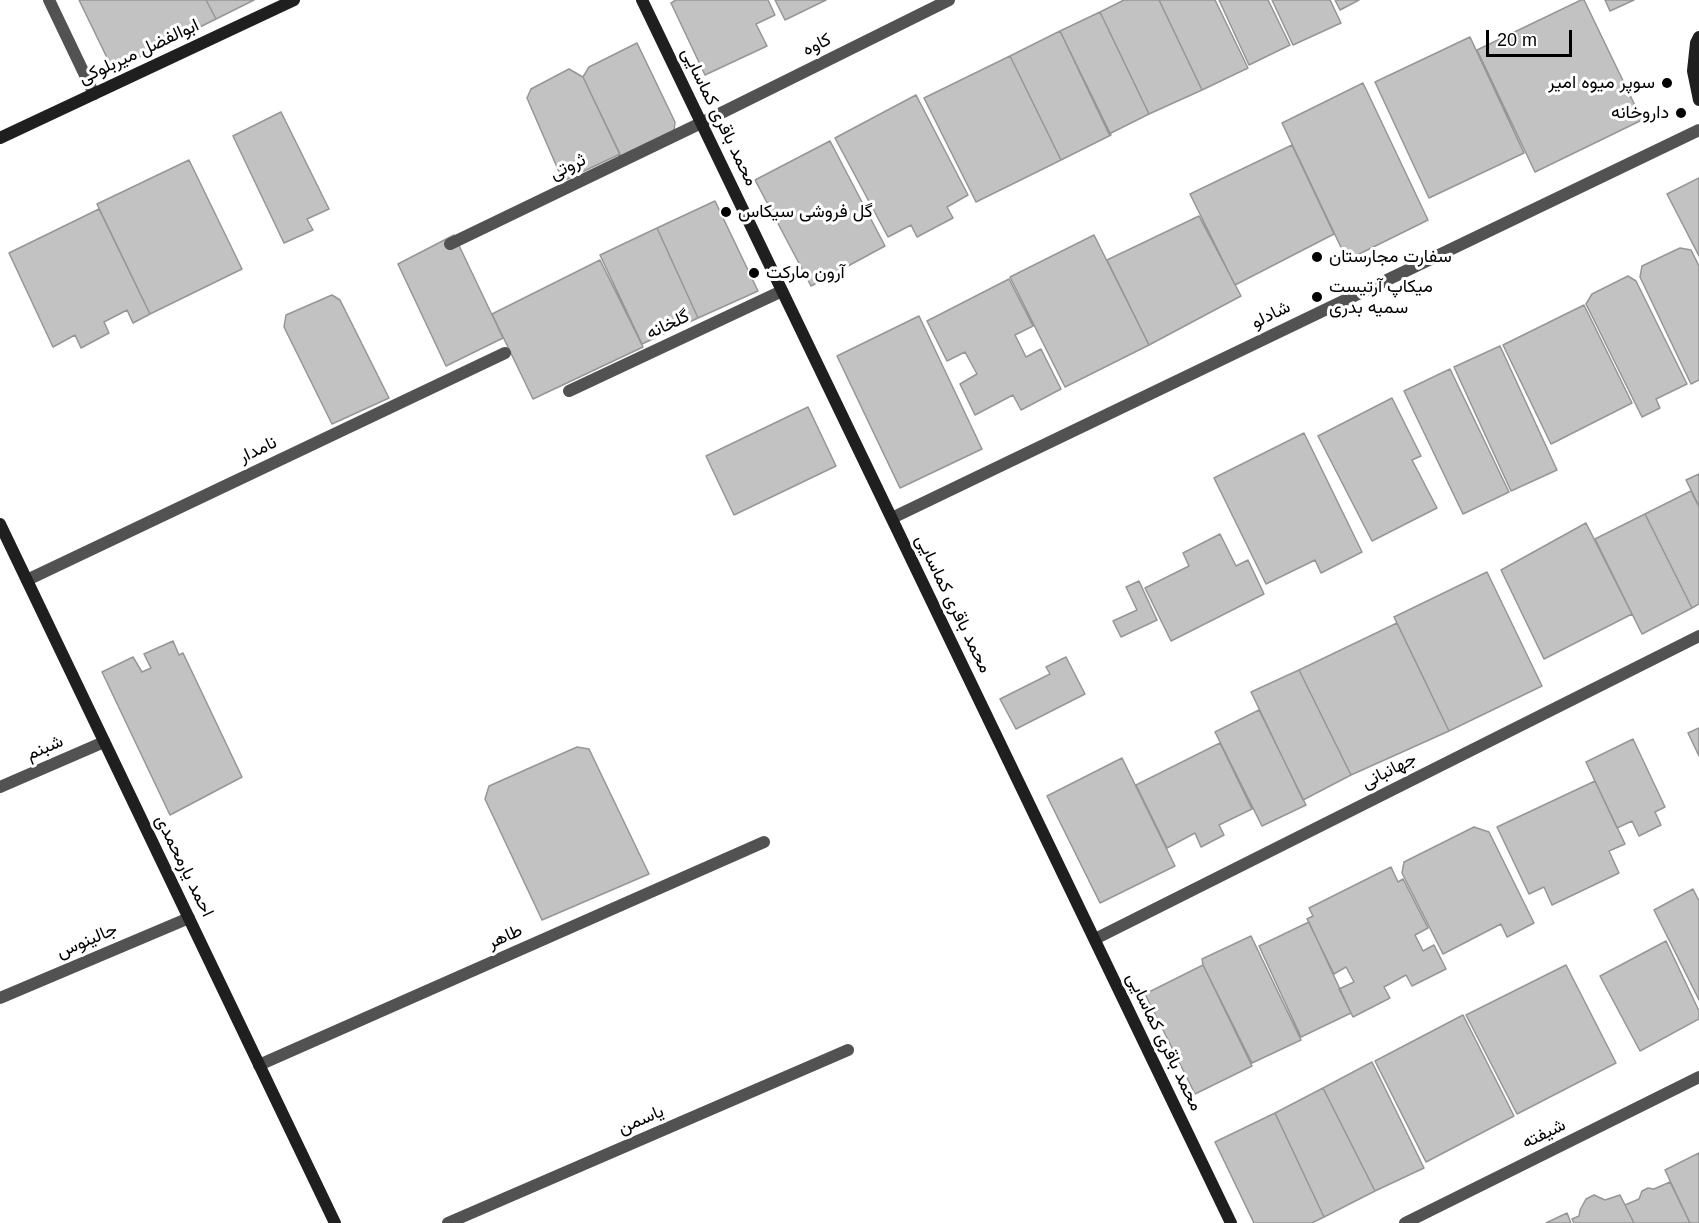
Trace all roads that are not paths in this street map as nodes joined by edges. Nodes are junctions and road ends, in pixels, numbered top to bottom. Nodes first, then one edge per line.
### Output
1 (49, 0) edge
2 (294, 0) edge
3 (642, 0) edge
4 (949, 0) edge
5 (1699, 37) edge
6 (94, 94) junction
7 (1699, 100) edge
8 (701, 123) junction
9 (1699, 130) edge
10 (0, 138) edge
11 (450, 244) dead end
12 (782, 291) junction
13 (505, 353) dead end
14 (569, 391) dead end
15 (891, 518) junction
16 (0, 524) edge
17 (27, 580) junction
18 (1699, 636) edge
19 (104, 742) junction
20 (0, 787) edge
21 (765, 842) dead end
22 (189, 918) junction
23 (1095, 939) junction
24 (0, 998) edge
25 (848, 1050) dead end
26 (259, 1065) junction
27 (1699, 1077) edge
28 (335, 1223) edge
29 (448, 1223) edge
30 (1231, 1223) edge
31 (1405, 1223) edge

1 - 6 street
2 - 6 street, ابوالفضل میربلوکی
3 - 8 street, محمد باقری کماسایی
4 - 8 street, کاوه
5 - 7 street
6 - 10 street, ابوالفضل میربلوکی
8 - 11 street, ثروتی
8 - 12 street, محمد باقری کماسایی
9 - 15 street, شادلو
12 - 14 street, گلخانه
12 - 15 street, محمد باقری کماسایی
13 - 17 street, نامدار
15 - 23 street, محمد باقری کماسایی
16 - 17 street, احمد یارمحمدی
17 - 19 street, احمد یارمحمدی
18 - 23 street, جهانبانی
19 - 20 street, شبنم
19 - 22 street, احمد یارمحمدی
21 - 26 street, طاهر
22 - 24 street, جالینوس
22 - 26 street, احمد یارمحمدی
23 - 30 street, محمد باقری کماسایی
25 - 29 street, یاسمن
26 - 28 street, احمد یارمحمدی
27 - 31 street, شیفته

